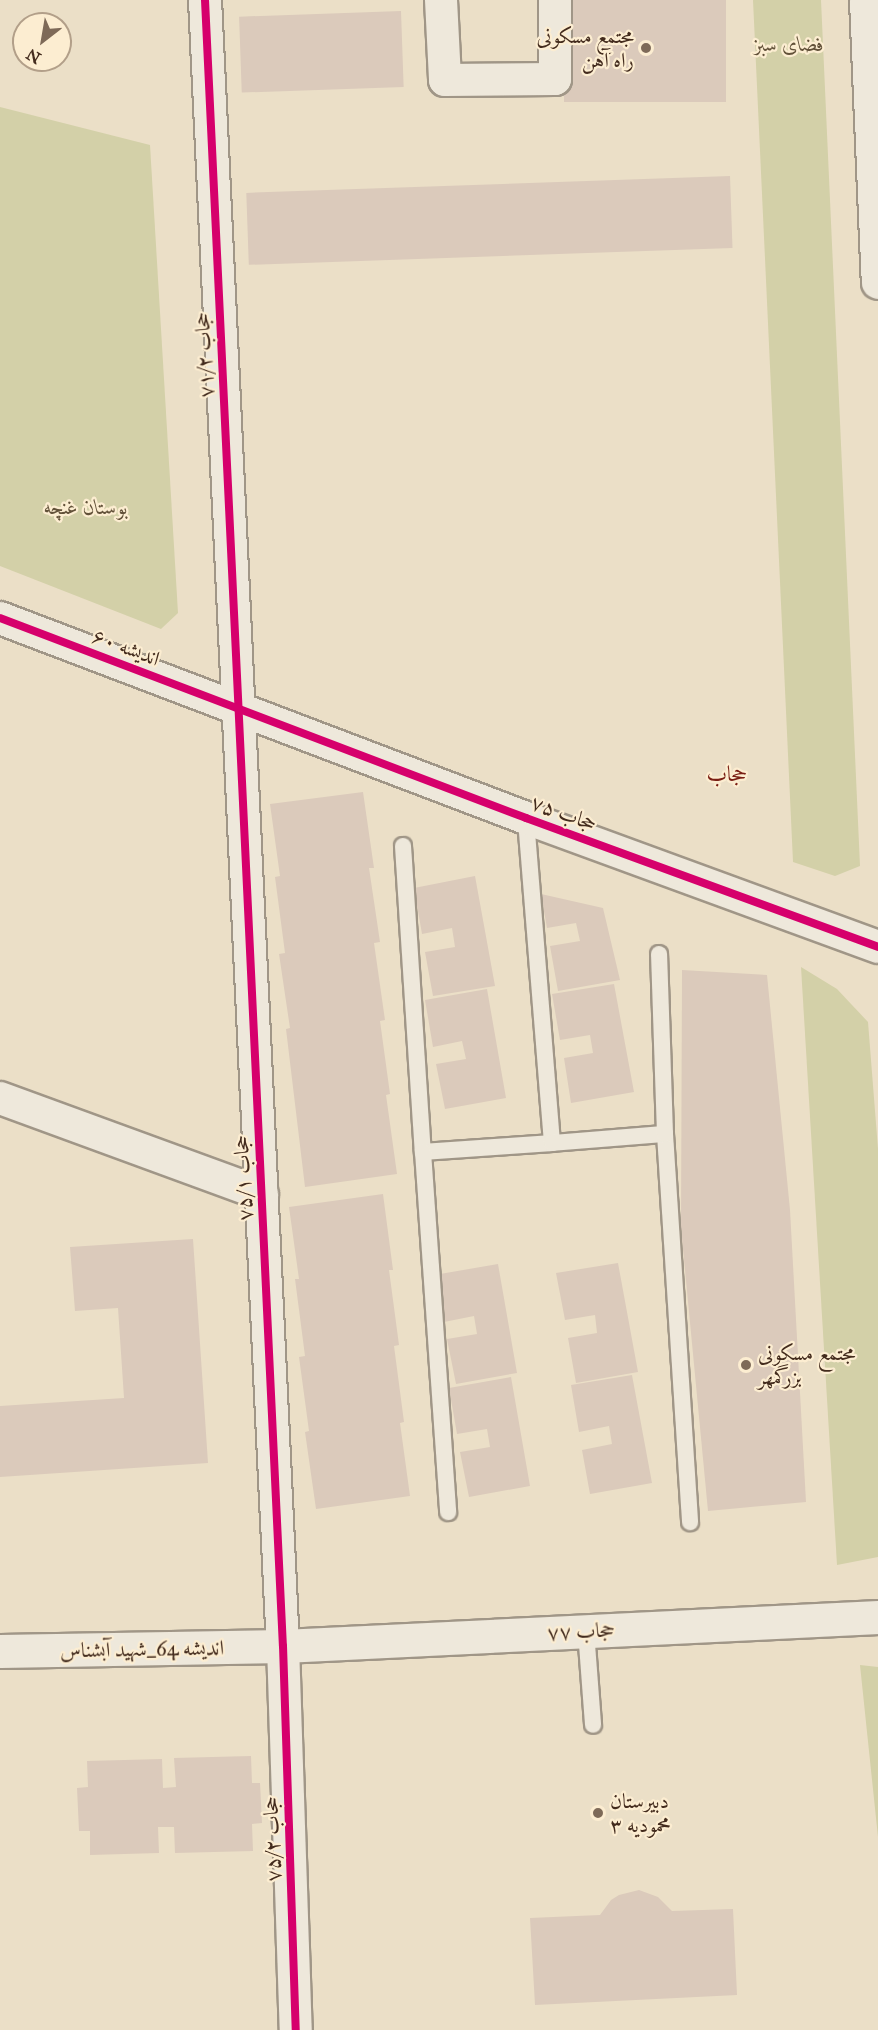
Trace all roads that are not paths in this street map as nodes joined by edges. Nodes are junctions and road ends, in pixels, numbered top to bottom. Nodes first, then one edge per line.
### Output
1 (205, 0) edge
2 (441, 0) edge
3 (555, 0) edge
4 (866, 0) edge
5 (878, 282) edge
6 (0, 618) edge
7 (239, 709) junction
8 (526, 818) junction
9 (403, 846) dead end
10 (878, 947) edge
11 (659, 954) dead end
12 (0, 1098) edge
13 (665, 1134) junction
14 (552, 1143) junction
15 (423, 1152) junction
16 (262, 1194) junction
17 (448, 1512) dead end
18 (690, 1522) dead end
19 (878, 1617) edge
20 (586, 1631) junction
21 (283, 1646) junction
22 (0, 1651) edge
23 (593, 1725) dead end
24 (296, 2030) edge

1 - 7 street, حجاب ۷۱/۲
2 - 3 street
4 - 5 street
6 - 7 street, اندیشه ۶۰
7 - 8 street, حجاب ۷۵
7 - 16 street, حجاب ۷۵/۱
8 - 10 street, حجاب ۷۵
8 - 14 lane
9 - 15 lane
11 - 13 lane
12 - 16 street
13 - 14 lane
13 - 18 lane
14 - 15 lane
15 - 17 lane
16 - 21 street, حجاب ۷۵/۱
19 - 20 street, حجاب ۷۷
20 - 21 street, حجاب ۷۷
20 - 23 lane
21 - 22 street, اندیشه 64_شهید آبشناس
21 - 24 street, حجاب ۷۵/۲

